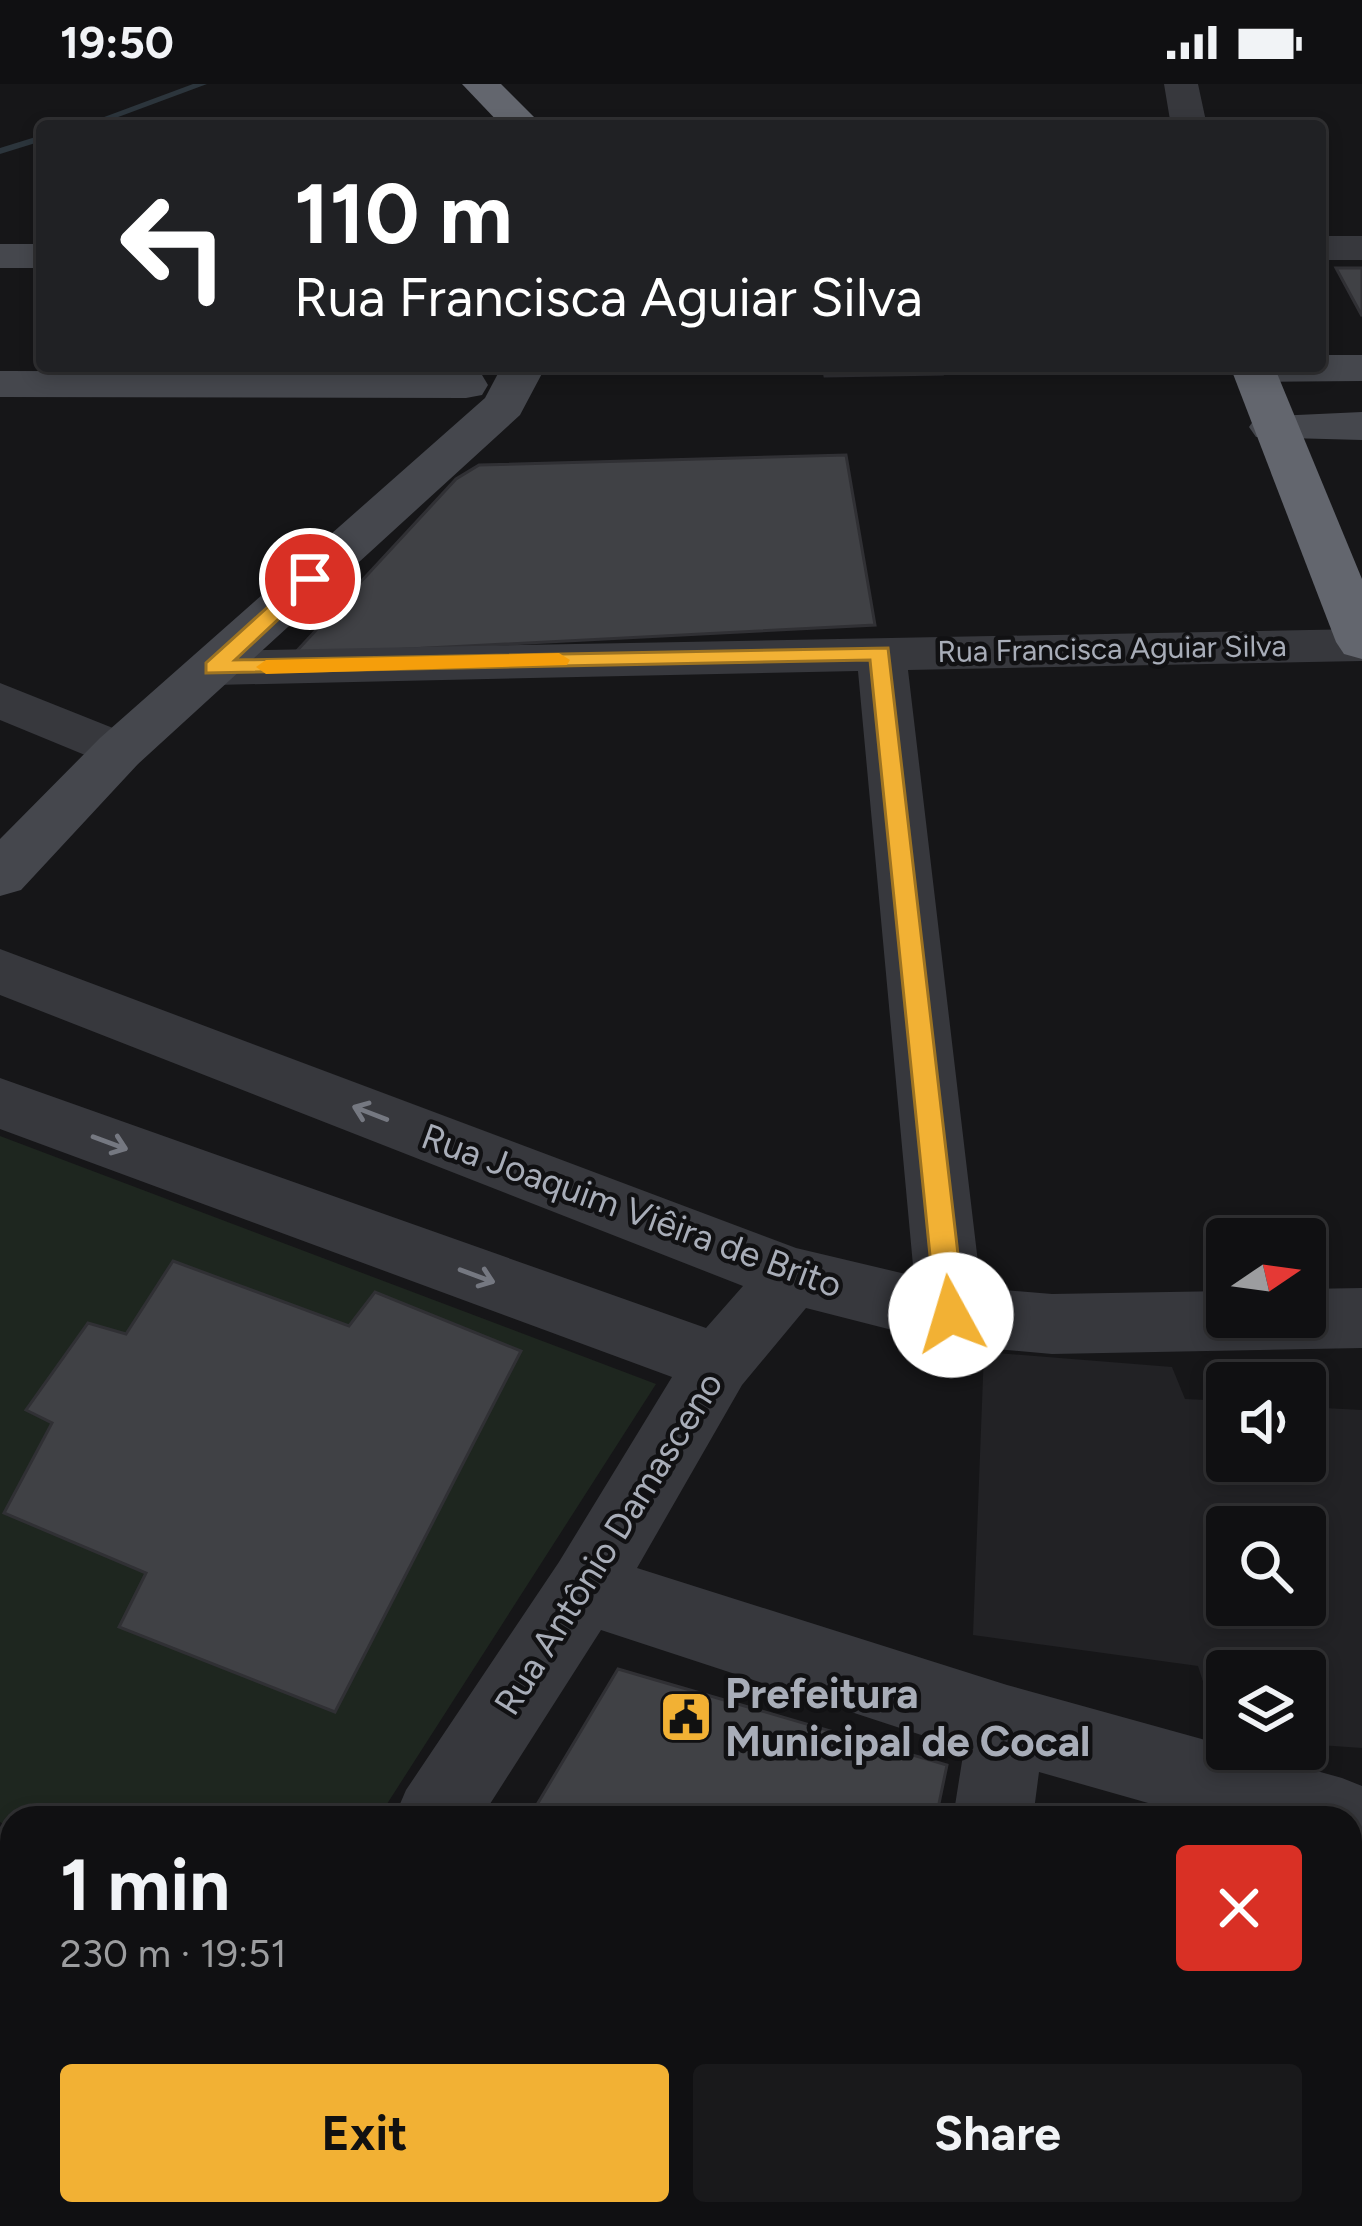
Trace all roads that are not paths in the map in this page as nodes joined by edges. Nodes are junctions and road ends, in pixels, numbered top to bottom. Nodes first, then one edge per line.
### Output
1 (1181, 84) edge
2 (467, 93) edge
3 (514, 120) edge
4 (1188, 120) edge
5 (1326, 225) edge
6 (1362, 225) edge
7 (0, 234) edge
8 (36, 235) edge
9 (1326, 248) edge
10 (1362, 248) edge
11 (0, 256) edge
12 (36, 256) edge
13 (1326, 368) edge
14 (1362, 368) edge
15 (521, 372) edge
16 (1255, 372) edge
17 (0, 384) edge
18 (467, 394) edge
19 (1362, 426) edge
20 (1272, 427) junction
21 (1362, 644) edge
22 (880, 653) junction
23 (214, 668) junction
24 (0, 700) edge
25 (119, 752) junction
26 (0, 874) edge
27 (0, 971) edge
28 (0, 1103) edge
29 (793, 1276) junction
30 (951, 1315) junction
31 (1362, 1318) edge
32 (718, 1363) junction
33 (585, 1588) junction
34 (1007, 1724) junction
35 (442, 1806) edge
36 (995, 1806) edge
37 (1300, 1806) edge

1 - 4 street
2 - 3 highway
5 - 6 street
7 - 8 street
9 - 10 street
11 - 12 street
13 - 14 street
15 - 18 street
16 - 20 highway
17 - 18 street
18 - 23 street
19 - 20 street
20 - 21 highway
21 - 22 street, Rua Francisca Aguiar Silva
22 - 23 street, Rua Francisca Aguiar Silva
22 - 30 street
23 - 25 street
24 - 25 street
25 - 26 street
29 -> 27 street, Rua Joaquim Viêira de Brito
28 -> 32 street
29 - 30 street, Rua Joaquim Viêira de Brito
29 - 32 street, Rua Antônio Damasceno
30 - 31 street, Rua Joaquim Viêira de Brito
32 - 33 street, Rua Antônio Damasceno
33 - 34 street
33 - 35 street, Rua Antônio Damasceno
34 - 36 street
34 - 37 street

